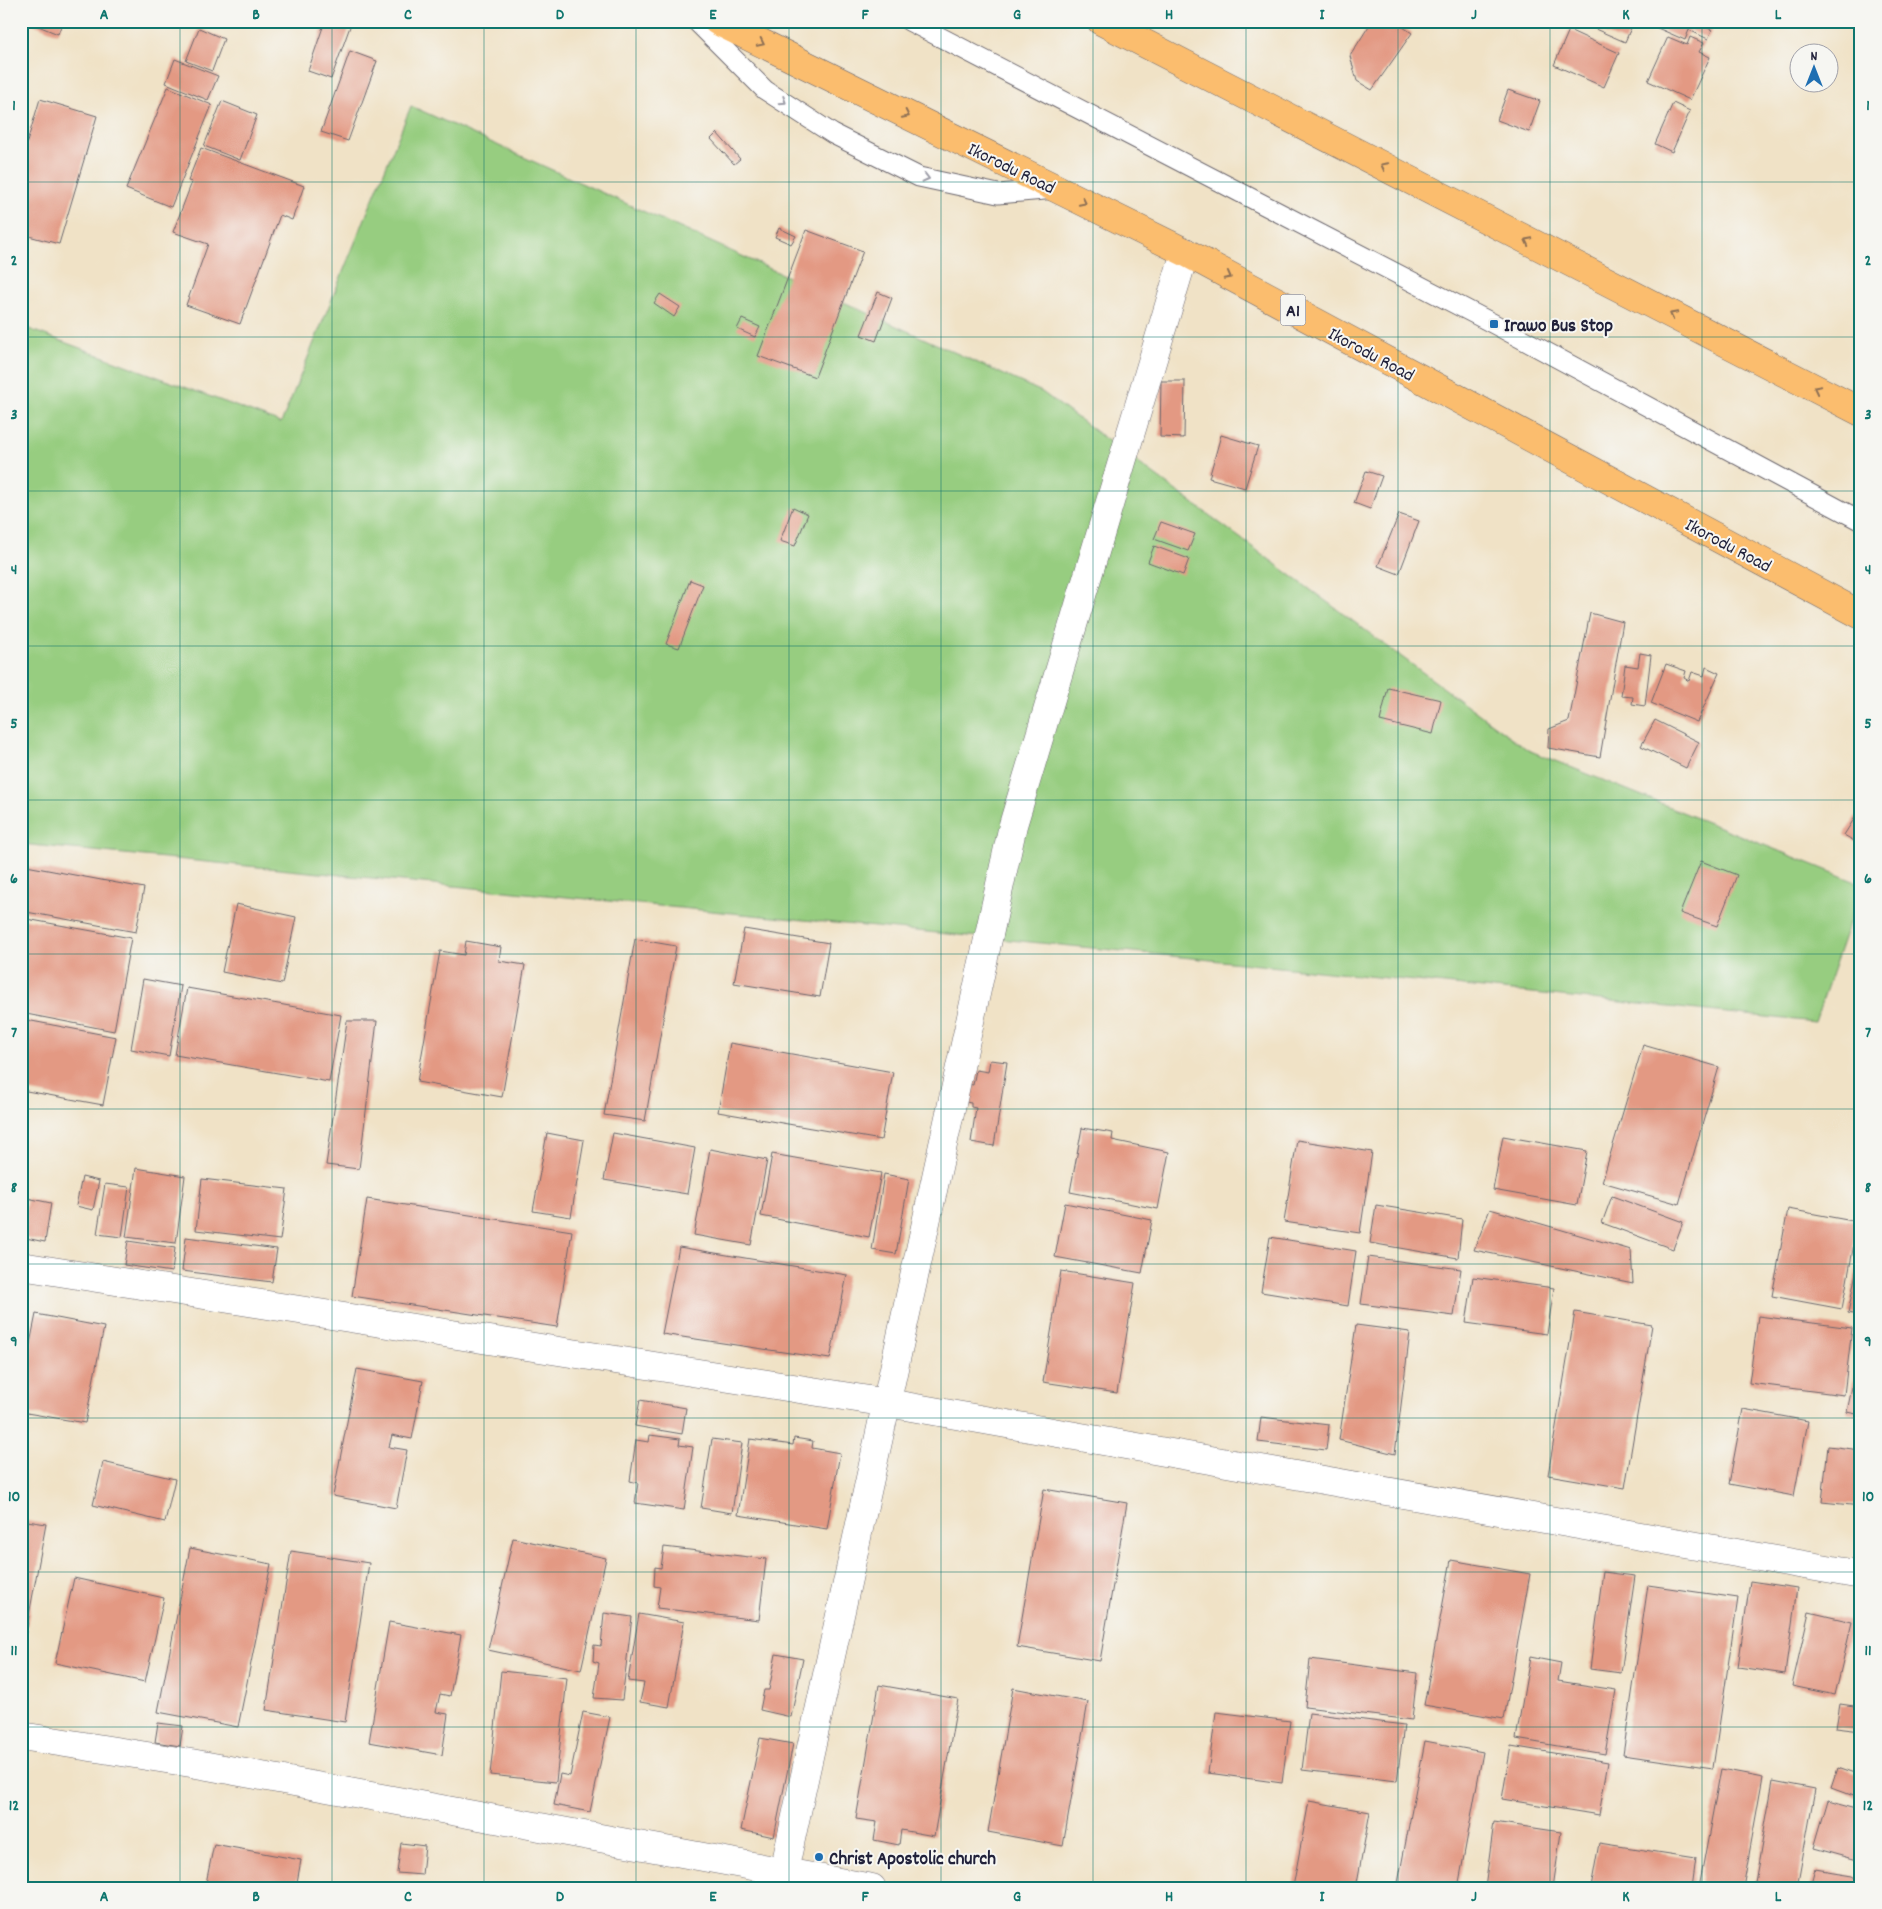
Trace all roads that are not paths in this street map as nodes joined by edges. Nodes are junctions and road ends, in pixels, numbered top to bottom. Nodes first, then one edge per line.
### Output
1 (696, 21) edge
2 (717, 21) edge
3 (909, 21) edge
4 (1101, 21) edge
5 (1056, 189) junction
6 (1185, 252) junction
7 (1861, 412) edge
8 (1861, 521) edge
9 (1861, 615) edge
10 (21, 1266) edge
11 (888, 1403) junction
12 (1861, 1575) edge
13 (21, 1736) edge
14 (780, 1880) edge
15 (872, 1888) edge

1 -> 5 lane
2 -> 5 highway, Ikorodu Road / A1
3 - 8 lane
7 -> 4 highway
5 -> 6 highway, Ikorodu Road / A1
6 -> 9 highway, Ikorodu Road / A1
6 - 11 street
10 - 11 street
11 - 12 street
11 - 14 street
13 - 14 street
14 - 15 street

